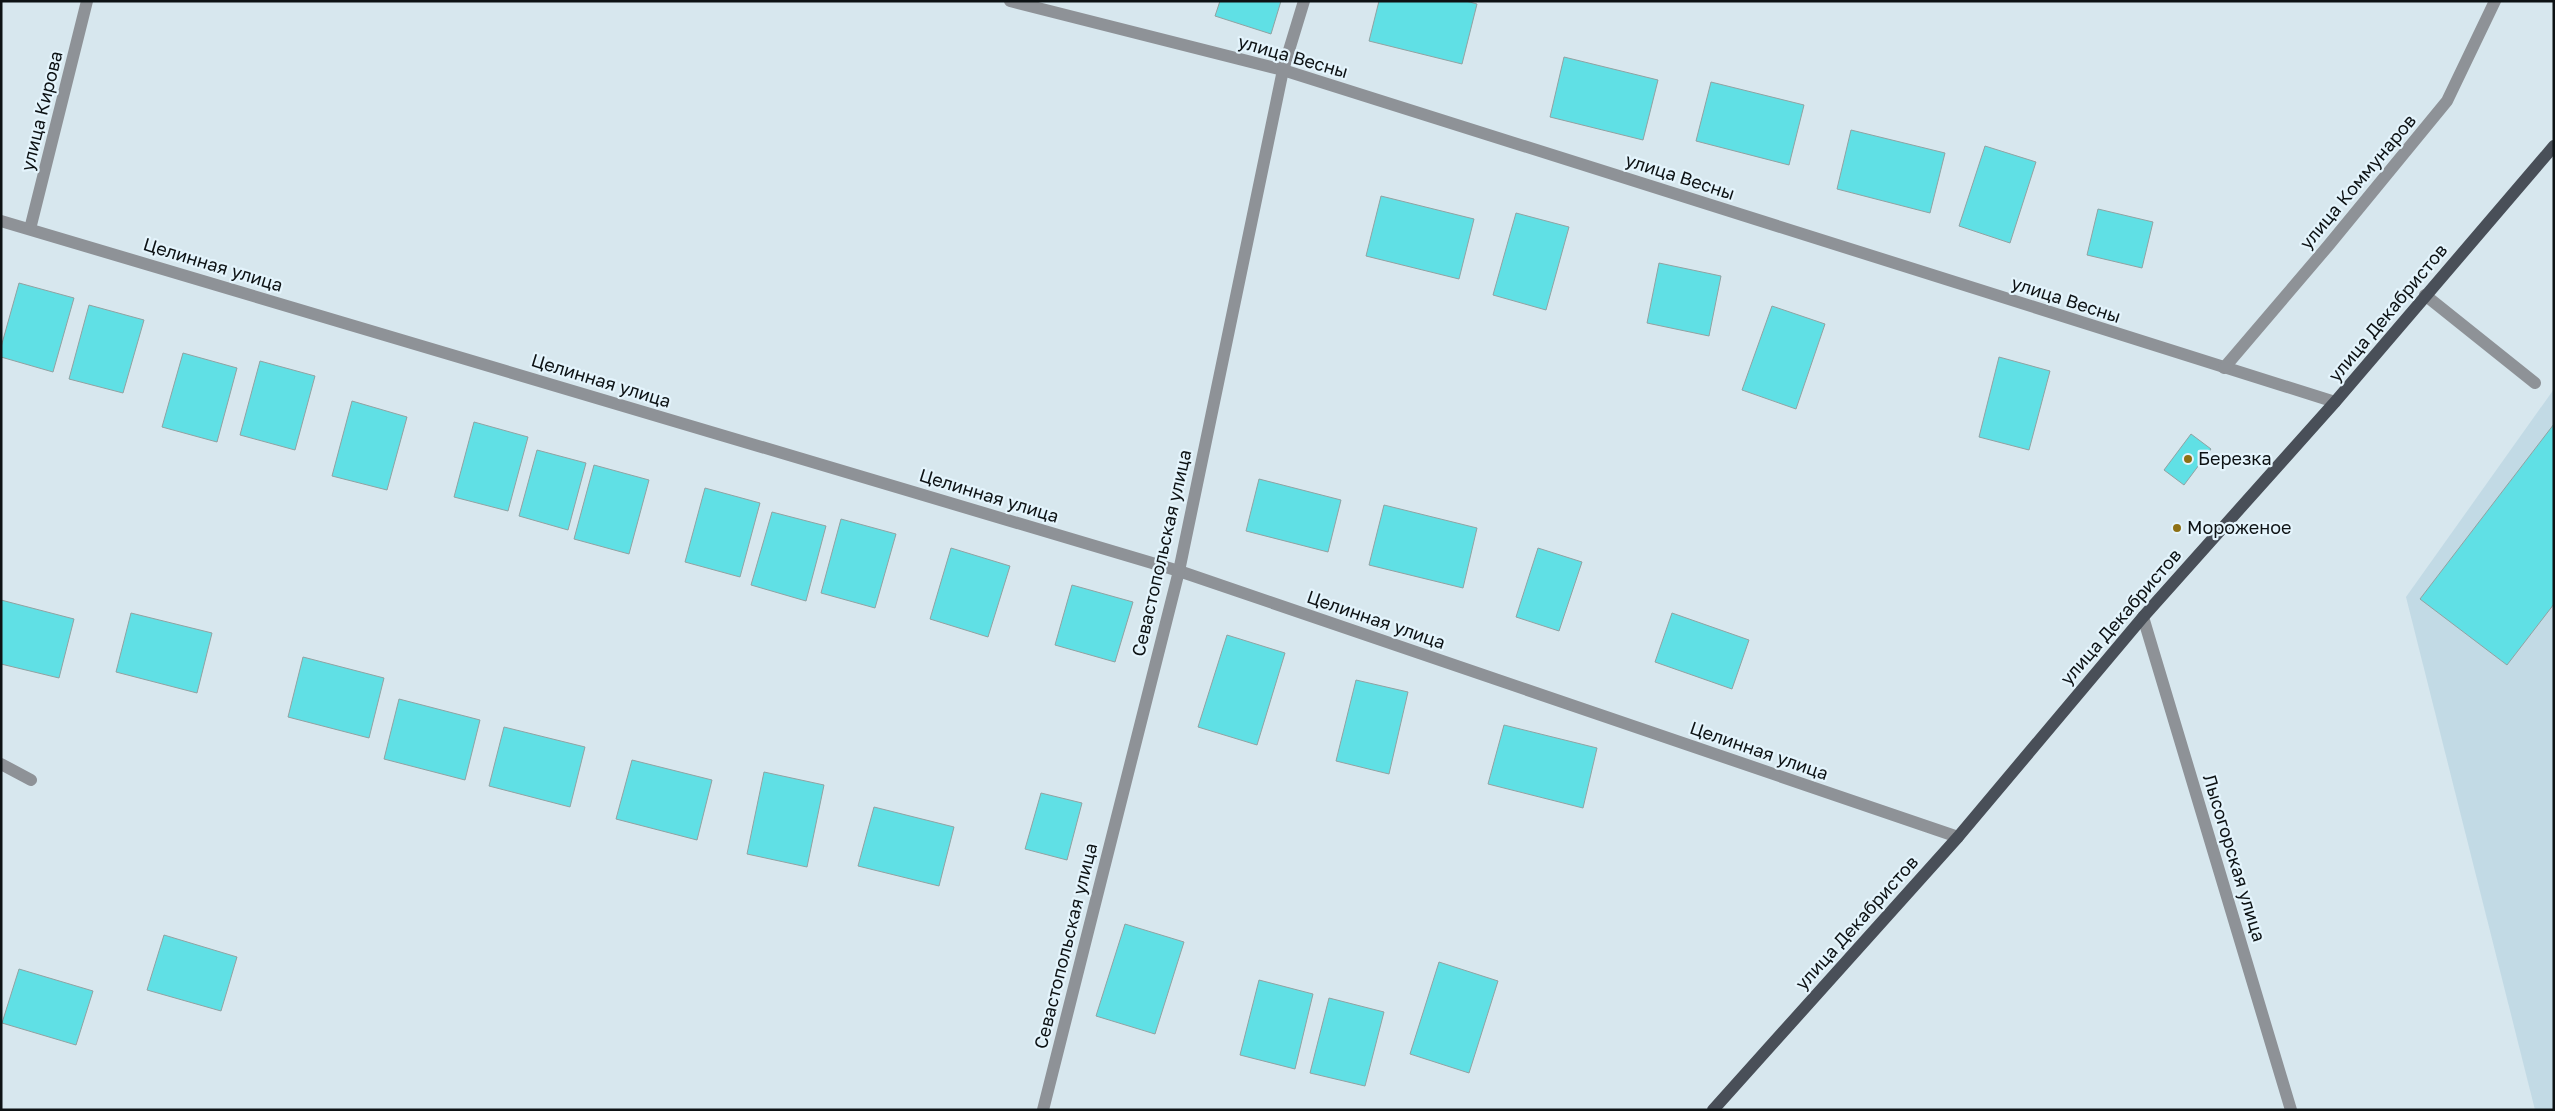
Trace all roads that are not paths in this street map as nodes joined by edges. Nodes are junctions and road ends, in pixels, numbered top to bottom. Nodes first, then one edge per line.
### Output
1 (87, 1) edge
2 (1010, 1) edge
3 (1304, 1) edge
4 (2495, 1) edge
5 (1283, 70) junction
6 (2554, 146) edge
7 (1, 220) edge
8 (30, 229) junction
9 (2425, 295) junction
10 (2224, 368) junction
11 (2535, 383) dead end
12 (2335, 402) junction
13 (1179, 571) junction
14 (2143, 617) junction
15 (1, 764) edge
16 (30, 780) dead end
17 (1958, 837) junction
18 (1043, 1110) edge
19 (1713, 1110) edge
20 (2291, 1110) edge

1 - 8 street, улица Кирова
2 - 5 street, улица Весны
3 - 5 street, Севастопольская улица
4 - 10 street, улица Коммунаров
5 - 10 street, улица Весны
5 - 13 street, Севастопольская улица
6 - 9 main road, улица Декабристов
7 - 8 street, Целинная улица
8 - 13 street, Целинная улица
9 - 11 street
9 - 12 main road, улица Декабристов
10 - 12 street, улица Весны
12 - 14 main road, улица Декабристов
13 - 17 street, Целинная улица
13 - 18 street, Севастопольская улица
14 - 17 main road, улица Декабристов
14 - 20 street, Лысогорская улица
15 - 16 street
17 - 19 main road, улица Декабристов

